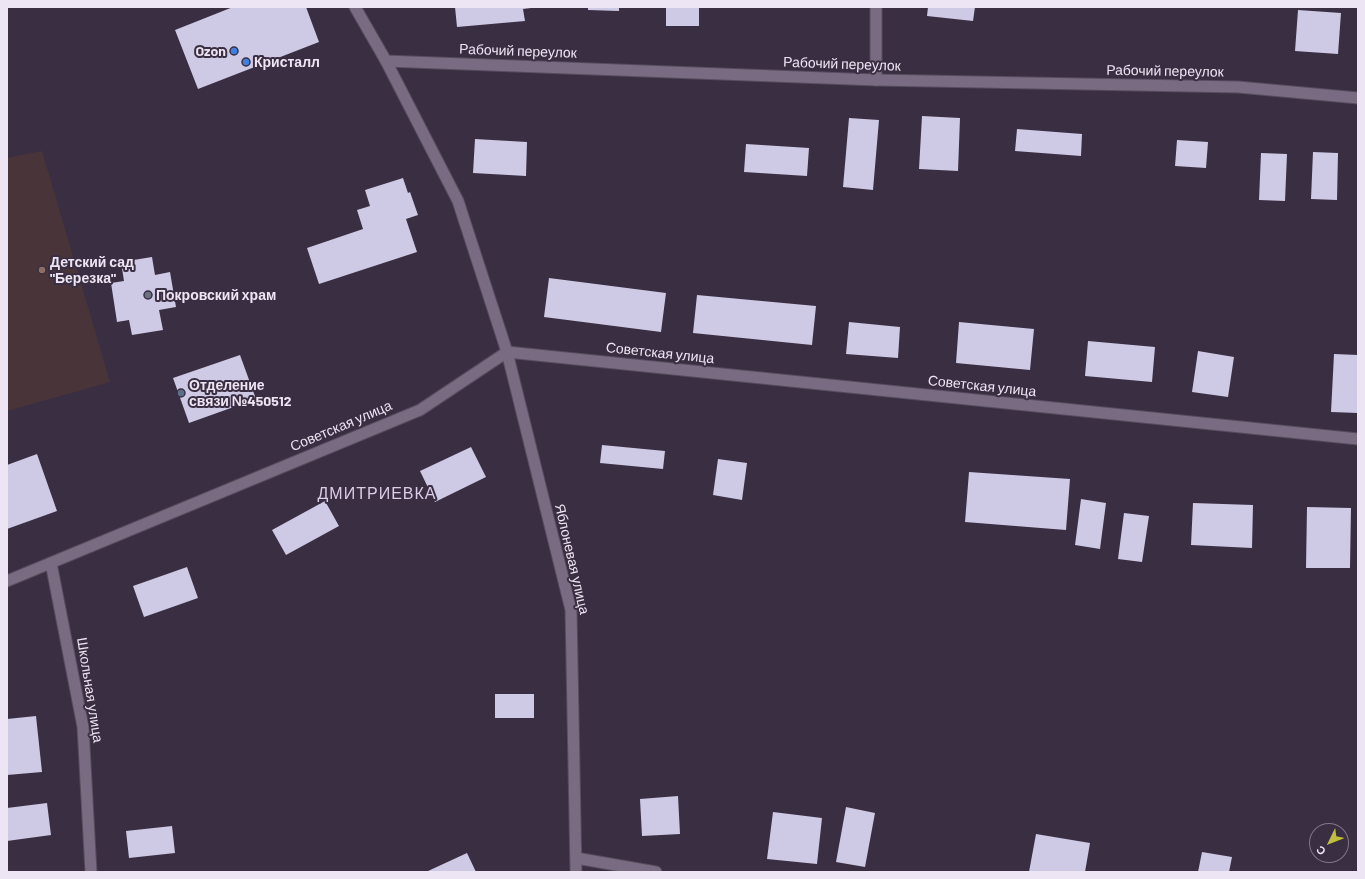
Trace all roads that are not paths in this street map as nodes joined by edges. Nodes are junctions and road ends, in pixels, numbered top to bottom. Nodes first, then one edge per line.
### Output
1 (355, 7) edge
2 (876, 7) edge
3 (386, 61) junction
4 (876, 80) junction
5 (1358, 98) edge
6 (507, 352) junction
7 (1358, 439) edge
8 (51, 563) junction
9 (7, 581) edge
10 (576, 858) junction
11 (92, 872) edge
12 (576, 872) edge
13 (656, 872) edge

1 - 3 street
2 - 4 street
3 - 4 street, Рабочий переулок
3 - 6 street, Яблоневая улица
4 - 5 street, Рабочий переулок
6 - 7 street, Советская улица
6 - 8 street, Советская улица
6 - 10 street, Яблоневая улица
8 - 9 street, Советская улица
8 - 11 street, Школьная улица
10 - 12 street, Яблоневая улица
10 - 13 street

